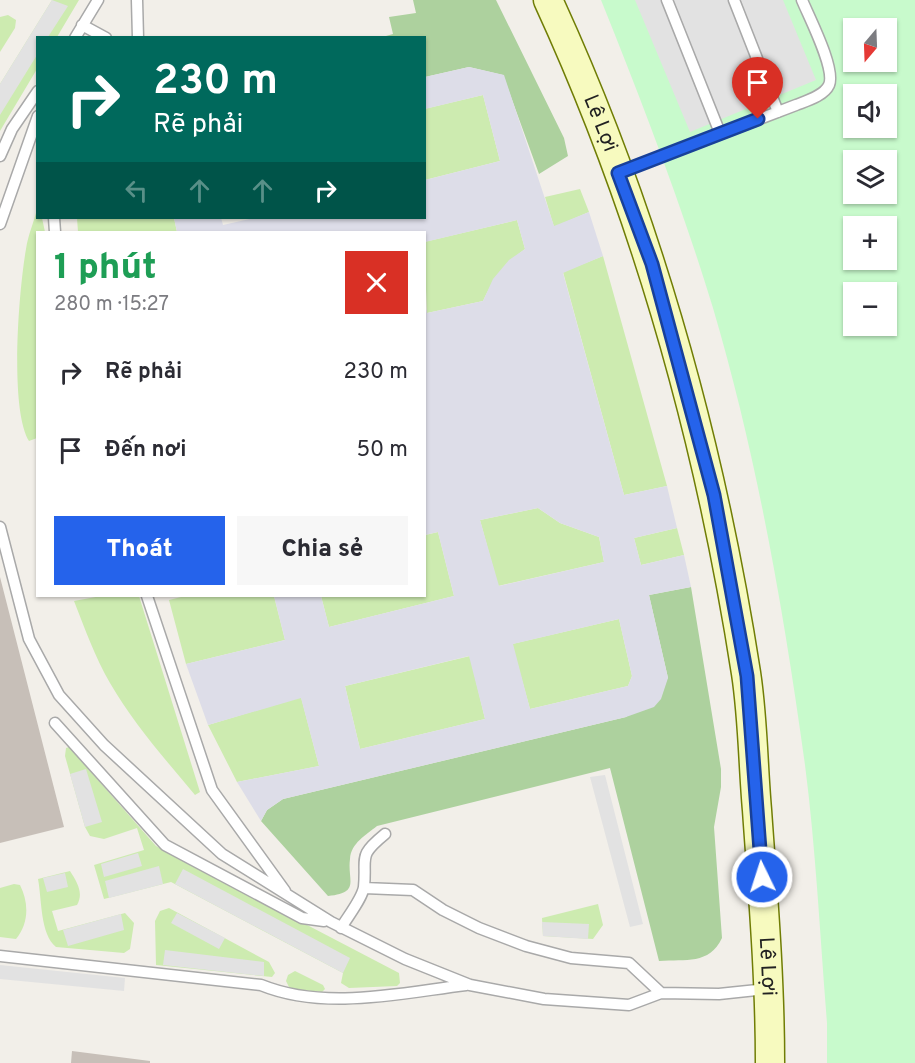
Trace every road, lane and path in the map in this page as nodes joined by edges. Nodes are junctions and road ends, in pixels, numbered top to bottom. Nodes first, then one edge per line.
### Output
1 (98, 0) edge
2 (137, 0) edge
3 (548, 0) edge
4 (668, 0) edge
5 (734, 0) edge
6 (802, 0) edge
7 (82, 25) junction
8 (76, 36) edge
9 (102, 36) edge
10 (138, 36) edge
11 (36, 94) edge
12 (778, 112) junction
13 (36, 122) edge
14 (720, 133) junction
15 (0, 156) edge
16 (618, 173) junction
17 (0, 224) edge
18 (0, 527) edge
19 (147, 597) edge
20 (55, 723) dead end
21 (385, 834) dead end
22 (364, 888) junction
23 (288, 895) junction
24 (331, 922) junction
25 (341, 928) junction
26 (0, 956) edge
27 (470, 985) junction
28 (770, 989) junction
29 (661, 993) junction
30 (770, 1063) edge

1 - 7 lane
2 - 10 lane
3 - 16 main road, Lê Lợi
4 - 14 lane
5 - 12 lane
6 - 12 lane
7 - 8 lane
7 - 9 lane
11 - 15 lane
12 - 14 lane
13 - 17 lane
14 - 16 lane
16 - 28 main road, Lê Lợi
18 - 23 lane
19 - 23 lane
20 - 24 lane
21 - 22 lane
22 - 25 lane
22 - 29 lane
23 - 24 lane
24 - 25 lane
25 - 27 lane
26 - 27 lane
27 - 29 lane
28 - 29 lane
28 - 30 main road, Lê Lợi

